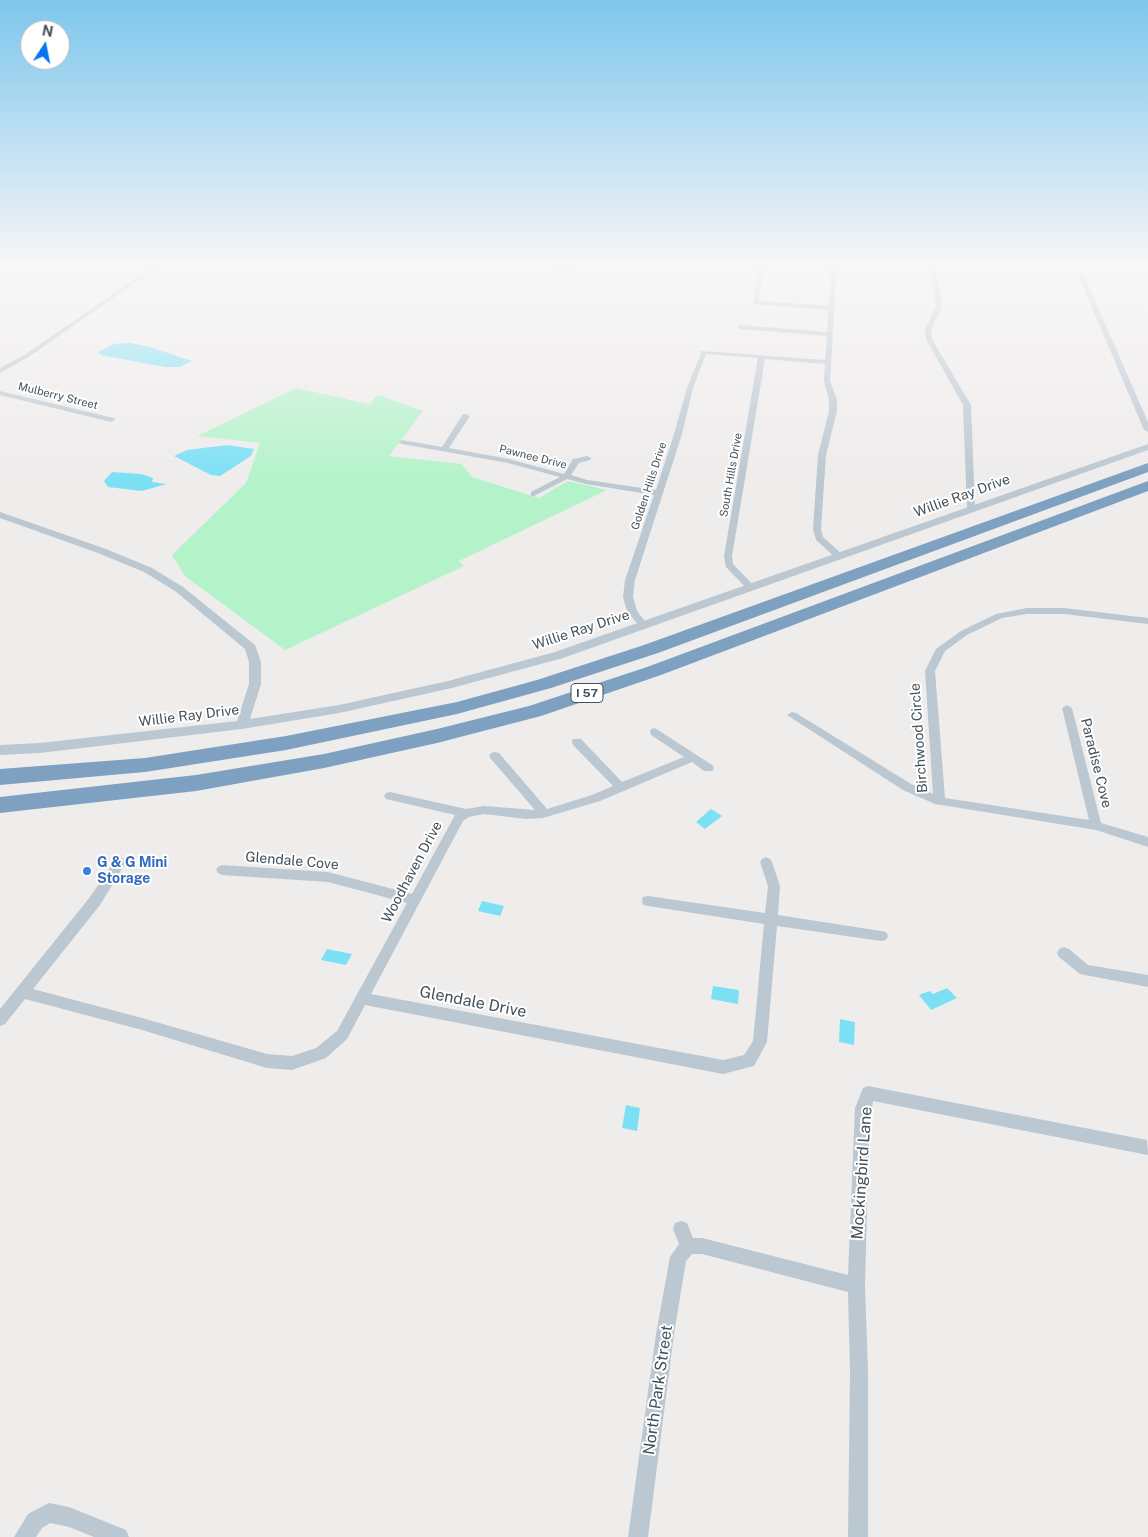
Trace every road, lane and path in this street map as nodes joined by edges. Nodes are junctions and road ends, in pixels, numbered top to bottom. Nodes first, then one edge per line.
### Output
1 (56, 336) edge
2 (829, 336) edge
3 (929, 336) edge
4 (1107, 336) edge
5 (762, 357) junction
6 (827, 362) junction
7 (0, 371) edge
8 (0, 393) edge
9 (466, 416) dead end
10 (111, 420) dead end
11 (1148, 430) edge
12 (402, 442) dead end
13 (1148, 447) edge
14 (444, 450) junction
15 (587, 458) dead end
16 (1148, 467) edge
17 (566, 477) junction
18 (1148, 486) edge
19 (659, 492) junction
20 (534, 494) dead end
21 (971, 509) junction
22 (0, 515) edge
23 (840, 557) junction
24 (751, 588) junction
25 (1148, 621) edge
26 (643, 625) junction
27 (1067, 708) dead end
28 (792, 715) dead end
29 (242, 725) junction
30 (655, 732) dead end
31 (577, 742) dead end
32 (0, 750) edge
33 (495, 756) dead end
34 (692, 758) junction
35 (708, 768) dead end
36 (0, 776) edge
37 (621, 788) junction
38 (390, 796) dead end
39 (939, 800) junction
40 (0, 805) edge
41 (466, 813) junction
42 (544, 813) junction
43 (1096, 826) junction
44 (1148, 842) edge
45 (120, 862) dead end
46 (766, 862) dead end
47 (222, 870) dead end
48 (416, 900) junction
49 (648, 901) dead end
50 (770, 918) junction
51 (882, 936) dead end
52 (1064, 953) dead end
53 (1148, 981) edge
54 (22, 992) junction
55 (361, 998) junction
56 (0, 1020) edge
57 (1147, 1148) edge
58 (681, 1229) dead end
59 (688, 1246) junction
60 (856, 1286) junction
61 (24, 1537) edge
62 (119, 1537) edge
63 (638, 1537) edge
64 (858, 1537) edge

1 - 7 street
2 - 6 street
3 - 21 street
4 - 11 street
5 - 6 street
5 - 19 street, Golden Hills Drive
5 - 24 street, South Hills Drive
6 - 23 street
8 - 10 street, Mulberry Street
9 - 14 street
12 - 14 street, Pawnee Drive
13 - 21 street, Willie Ray Drive
14 - 17 street, Pawnee Drive
15 - 17 street
16 - 36 highway, I 57
17 - 19 street, Pawnee Drive
17 - 20 street
18 - 40 highway, I 57
19 - 26 street, Golden Hills Drive
21 - 23 street, Willie Ray Drive
22 - 29 street
23 - 24 street, Willie Ray Drive
24 - 26 street, Willie Ray Drive
25 - 39 street, Birchwood Circle
26 - 29 street, Willie Ray Drive
27 - 43 street, Paradise Cove
28 - 39 street
29 - 32 street, Willie Ray Drive
30 - 34 street
31 - 37 street
33 - 42 street
34 - 35 street
34 - 37 street
37 - 42 street
38 - 41 street
39 - 43 street, Birchwood Circle
41 - 42 street
41 - 48 street, Woodhaven Drive
43 - 44 street, Birchwood Circle
45 - 54 street
46 - 50 street, Glendale Drive
47 - 48 street, Glendale Cove
48 - 55 street, Woodhaven Drive
49 - 50 street
50 - 51 street
50 - 55 street, Glendale Drive
52 - 53 street
54 - 55 street
54 - 56 street
57 - 60 street, Mockingbird Lane
58 - 59 street
59 - 60 street
59 - 63 street, North Park Street
60 - 64 street, Mockingbird Lane
61 - 62 street

